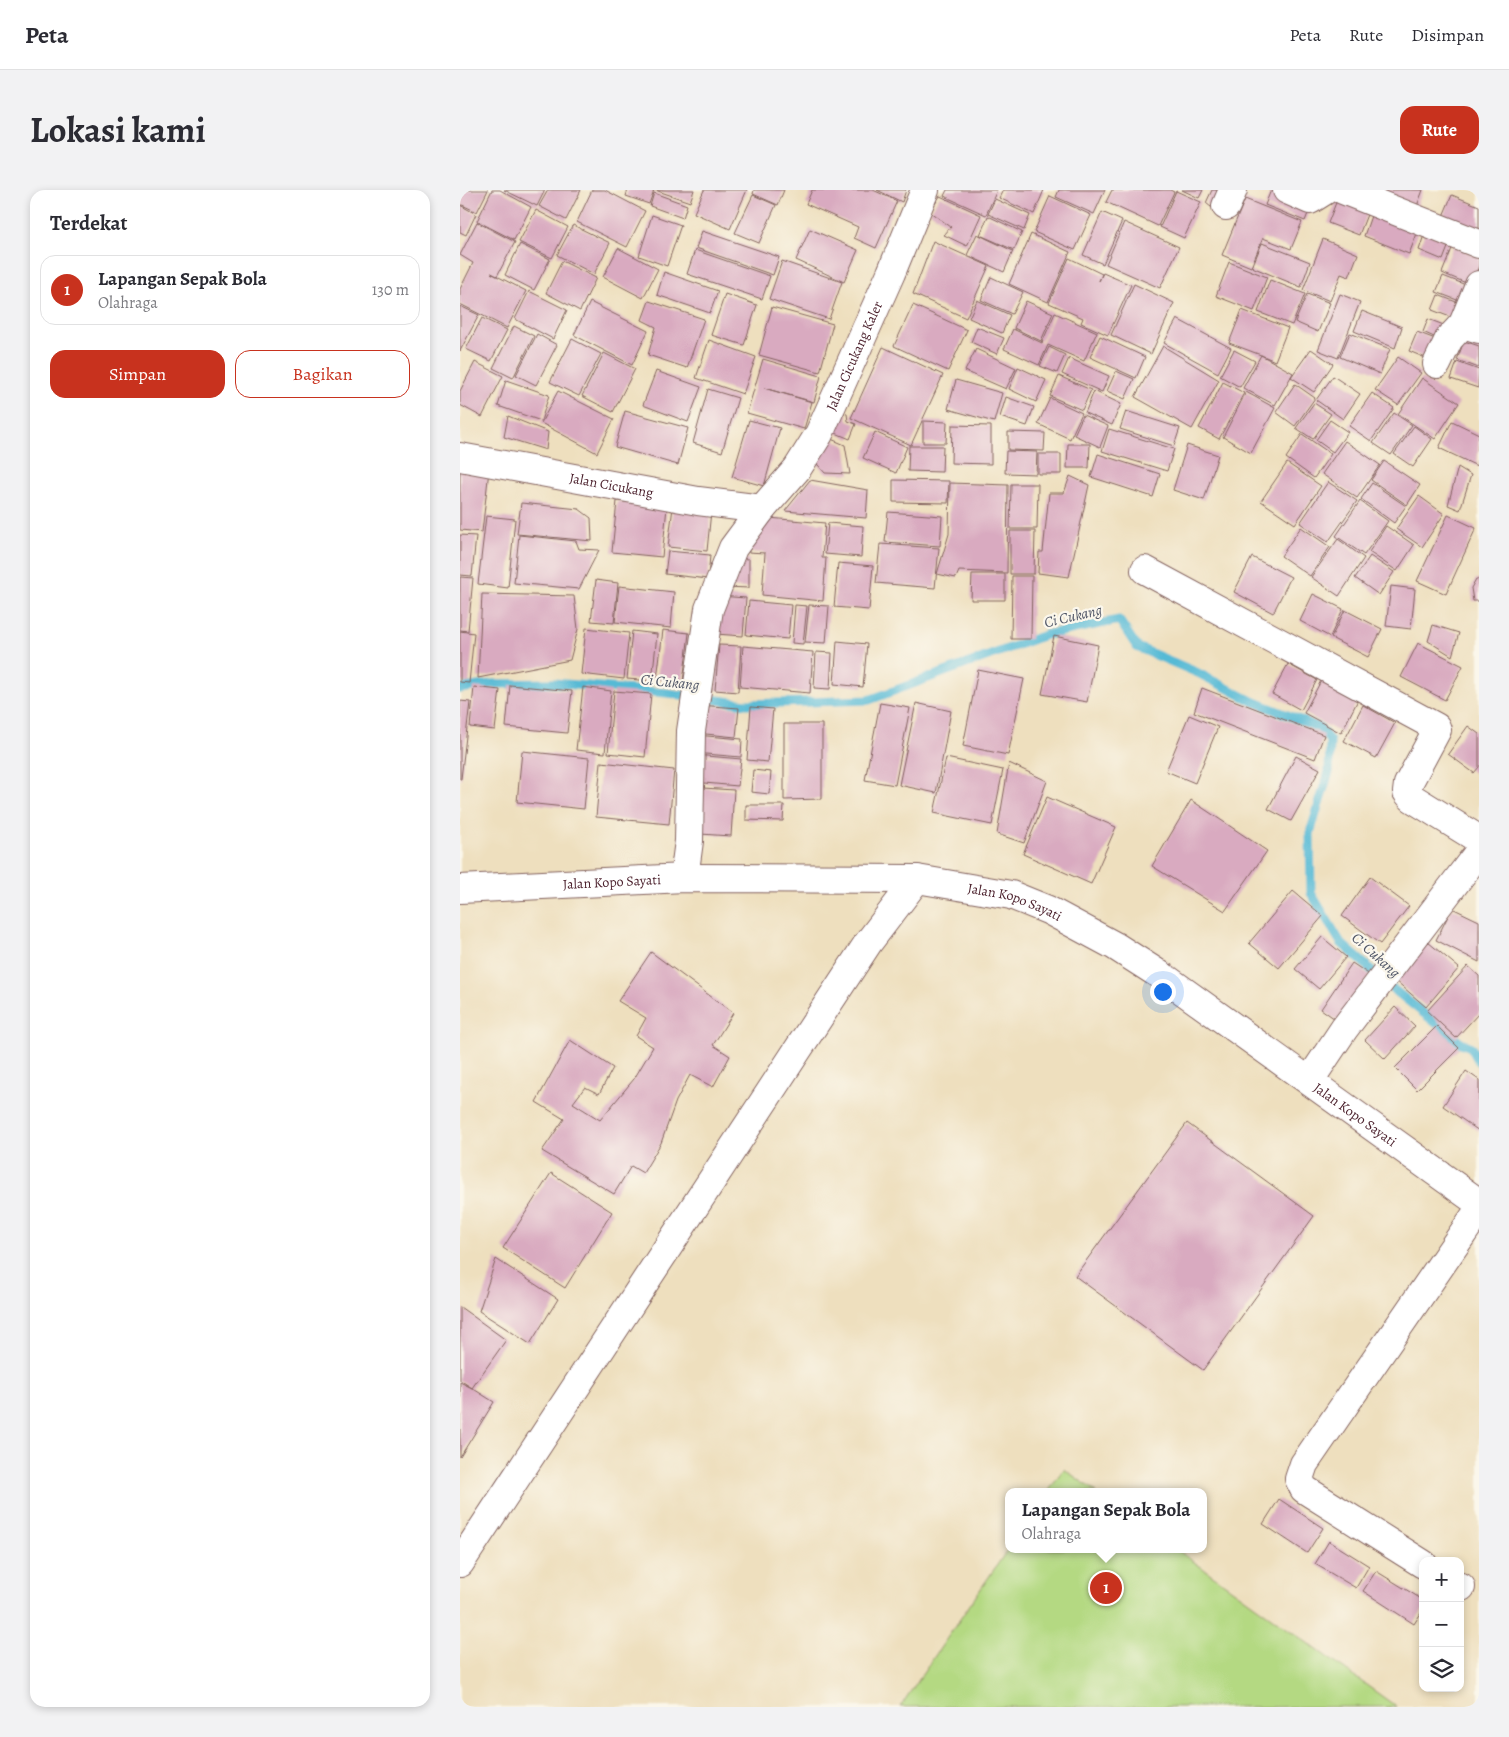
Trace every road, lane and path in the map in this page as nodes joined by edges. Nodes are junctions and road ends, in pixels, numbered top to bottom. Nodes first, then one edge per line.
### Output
1 (926, 190) edge
2 (1287, 190) edge
3 (1326, 190) edge
4 (1343, 190) edge
5 (1479, 244) edge
6 (1479, 284) edge
7 (1471, 327) edge
8 (1438, 364) dead end
9 (460, 457) edge
10 (762, 509) junction
11 (1145, 570) dead end
12 (684, 878) junction
13 (917, 879) junction
14 (460, 889) edge
15 (1310, 1080) junction
16 (1479, 1203) edge
17 (1479, 1210) edge
18 (468, 1530) edge
19 (1419, 1561) edge
20 (460, 1562) edge

1 - 10 street, Jalan Cicukang Kaler
2 - 3 street
4 - 5 street
6 - 7 street
7 - 8 street
9 - 10 street, Jalan Cicukang
10 - 12 street, Jalan Cicukang Kaler
11 - 15 street
12 - 13 street, Jalan Kopo Sayati
12 - 14 street, Jalan Kopo Sayati
13 - 15 street, Jalan Kopo Sayati
13 - 18 street
15 - 16 street, Jalan Kopo Sayati
17 - 19 street
18 - 20 street

